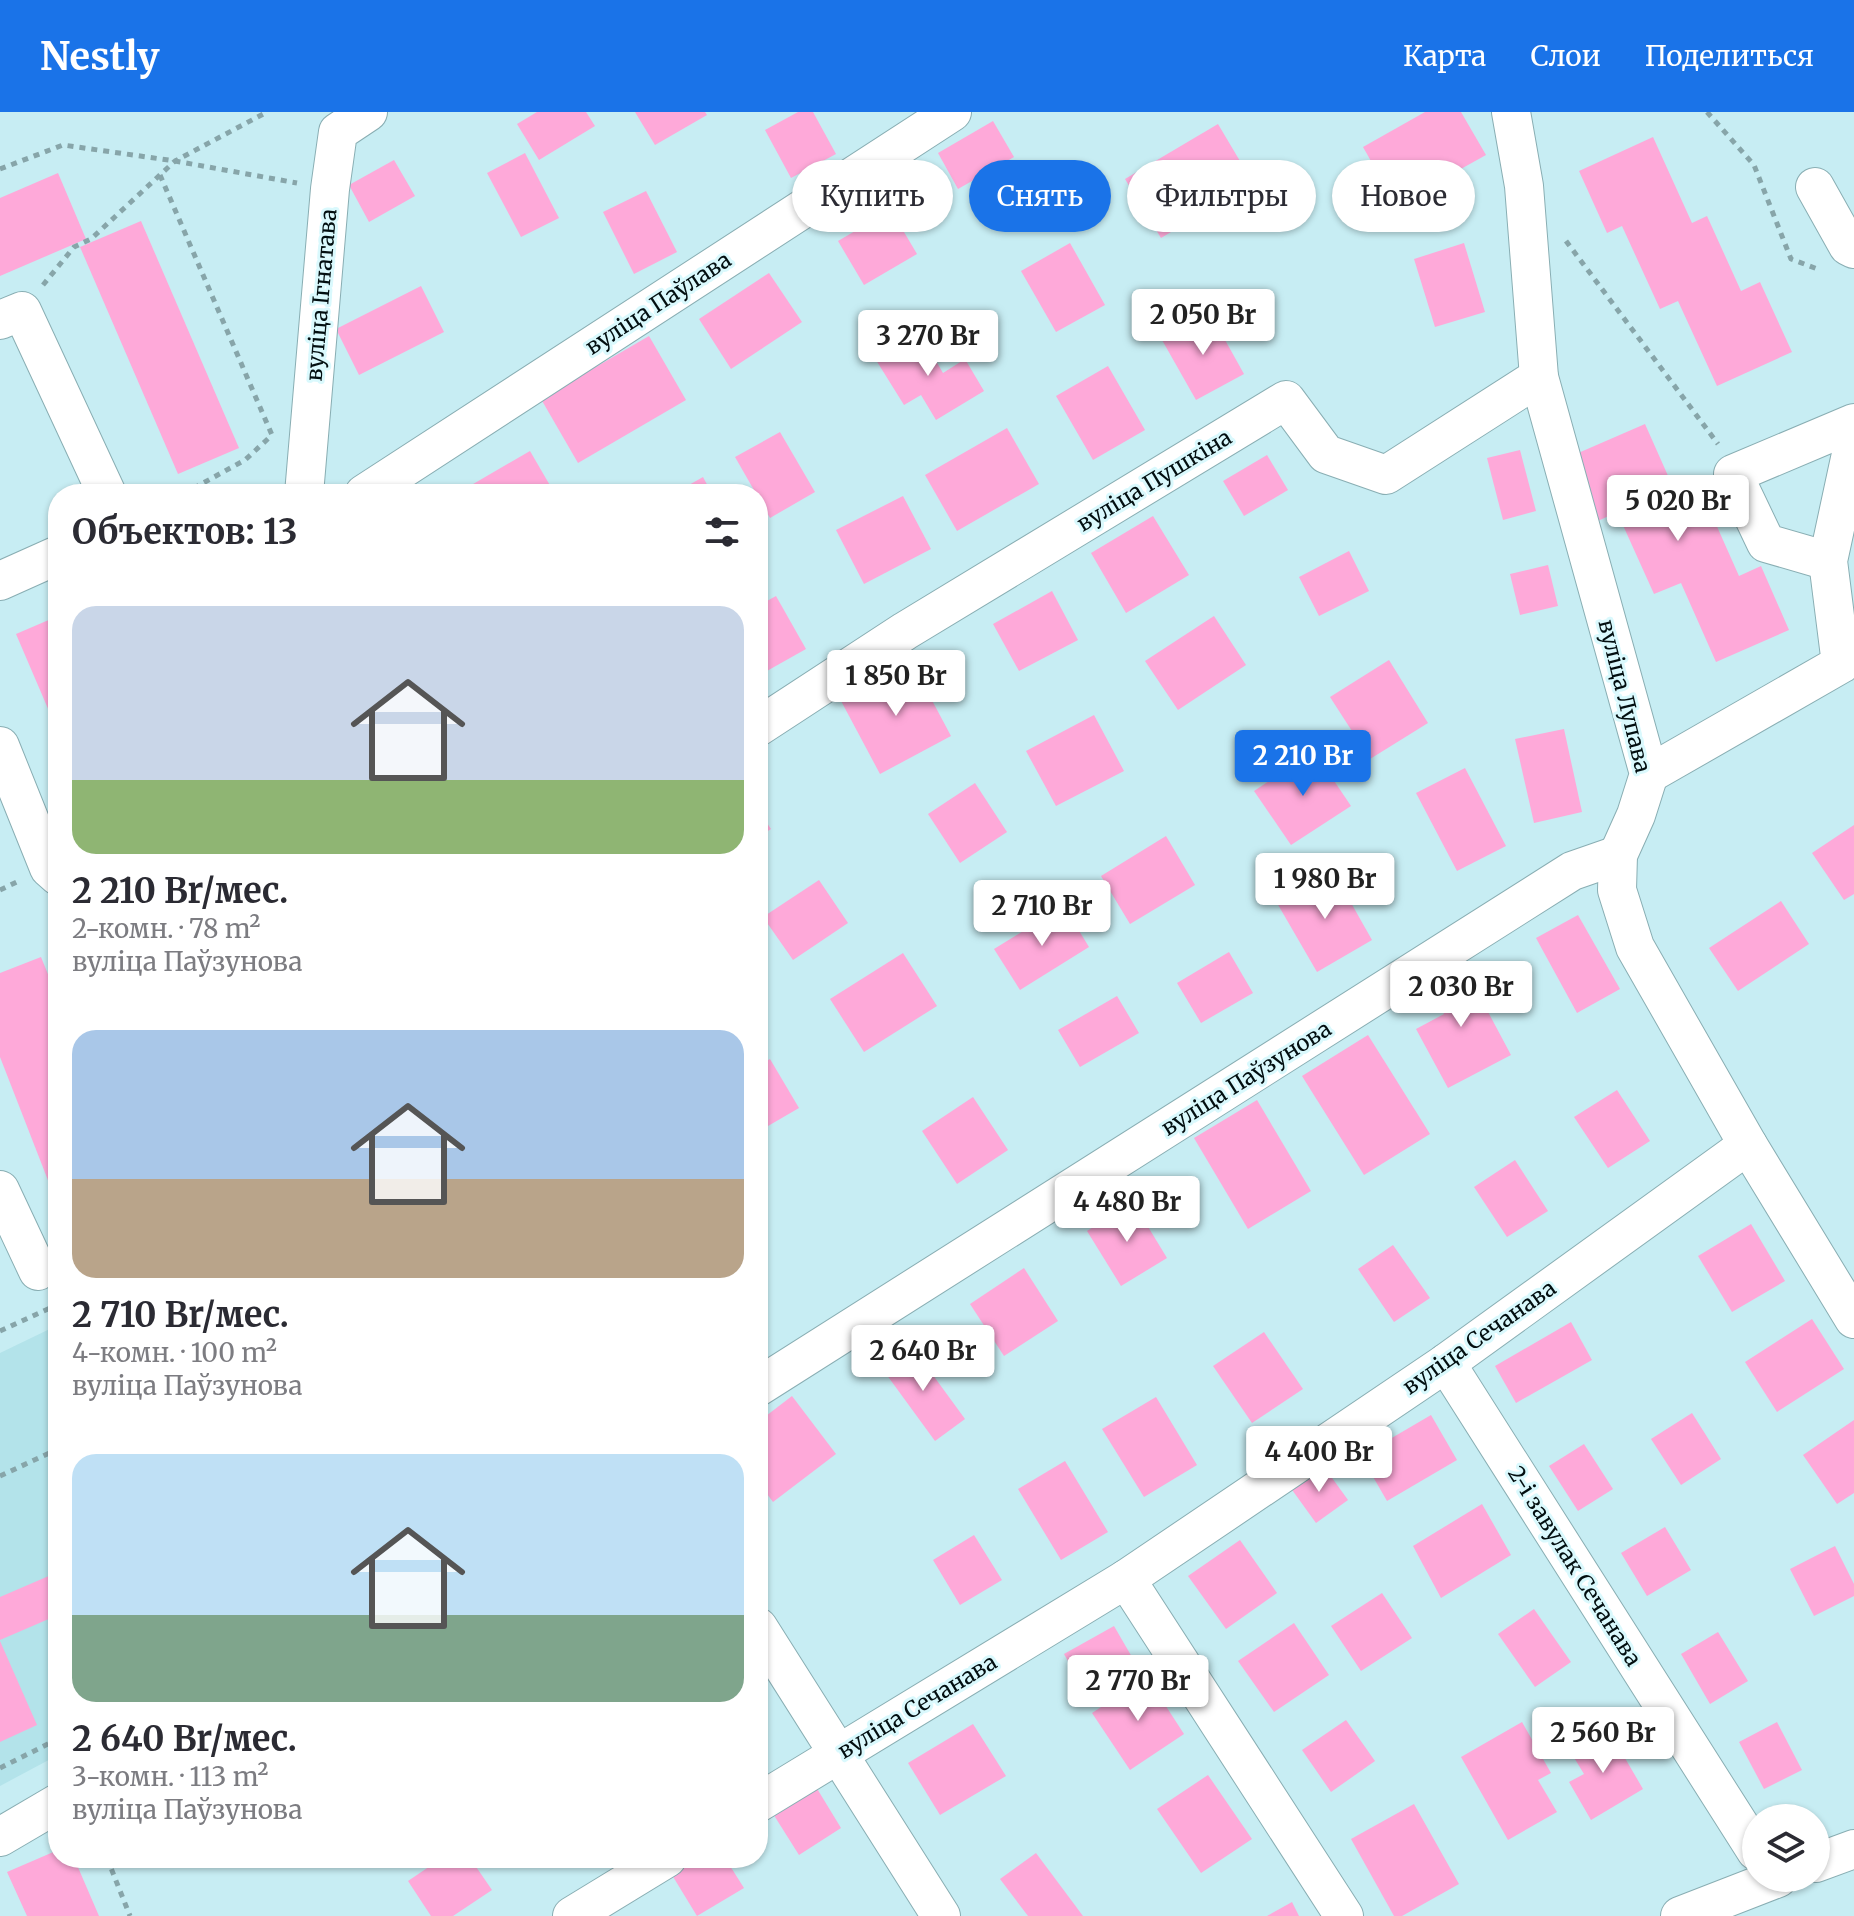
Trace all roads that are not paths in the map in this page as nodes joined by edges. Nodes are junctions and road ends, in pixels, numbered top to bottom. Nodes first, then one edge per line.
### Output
1 (368, 112) edge
2 (952, 112) edge
3 (1511, 112) edge
4 (1815, 187) dead end
5 (1842, 261) edge
6 (11, 316) edge
7 (1539, 377) junction
8 (1854, 423) edge
9 (1854, 440) edge
10 (102, 484) edge
11 (302, 484) edge
12 (379, 484) edge
13 (48, 559) edge
14 (1828, 561) junction
15 (0, 581) edge
16 (1848, 663) edge
17 (768, 720) edge
18 (0, 746) edge
19 (1649, 774) junction
20 (1618, 855) junction
21 (48, 866) edge
22 (1748, 1145) junction
23 (0, 1190) edge
24 (38, 1271) dead end
25 (1854, 1319) edge
26 (1446, 1363) junction
27 (768, 1381) edge
28 (1126, 1579) junction
29 (768, 1643) edge
30 (838, 1754) junction
31 (768, 1797) edge
32 (48, 1809) edge
33 (1742, 1828) edge
34 (0, 1837) edge
35 (1854, 1849) edge
36 (1830, 1858) edge
37 (651, 1868) edge
38 (1742, 1886) edge
39 (572, 1916) edge
40 (941, 1916) edge
41 (1344, 1916) edge
42 (1680, 1916) edge

1 - 11 street, вуліца Ігнатава
2 - 12 street, вуліца Паўлава
3 - 7 street, вуліца Лупава
4 - 5 street
6 - 10 street
7 - 17 street, вуліца Пушкіна
7 - 19 street, вуліца Лупава
8 - 14 street
9 - 14 street
13 - 15 street
14 - 16 street
16 - 19 street
18 - 21 street
19 - 20 street, вуліца Лупава
20 - 22 street, вуліца Лупава
20 - 27 street, вуліца Паўзунова
22 - 25 street, вуліца Лупава
22 - 26 street, вуліца Сечанава
23 - 24 street
26 - 28 street, вуліца Сечанава
26 - 33 street, 2-і завулак Сечанава
28 - 30 street, вуліца Сечанава
28 - 41 street
29 - 30 street
30 - 31 street, вуліца Сечанава
30 - 40 street
32 - 34 street
35 - 36 street
37 - 39 street
38 - 42 street

